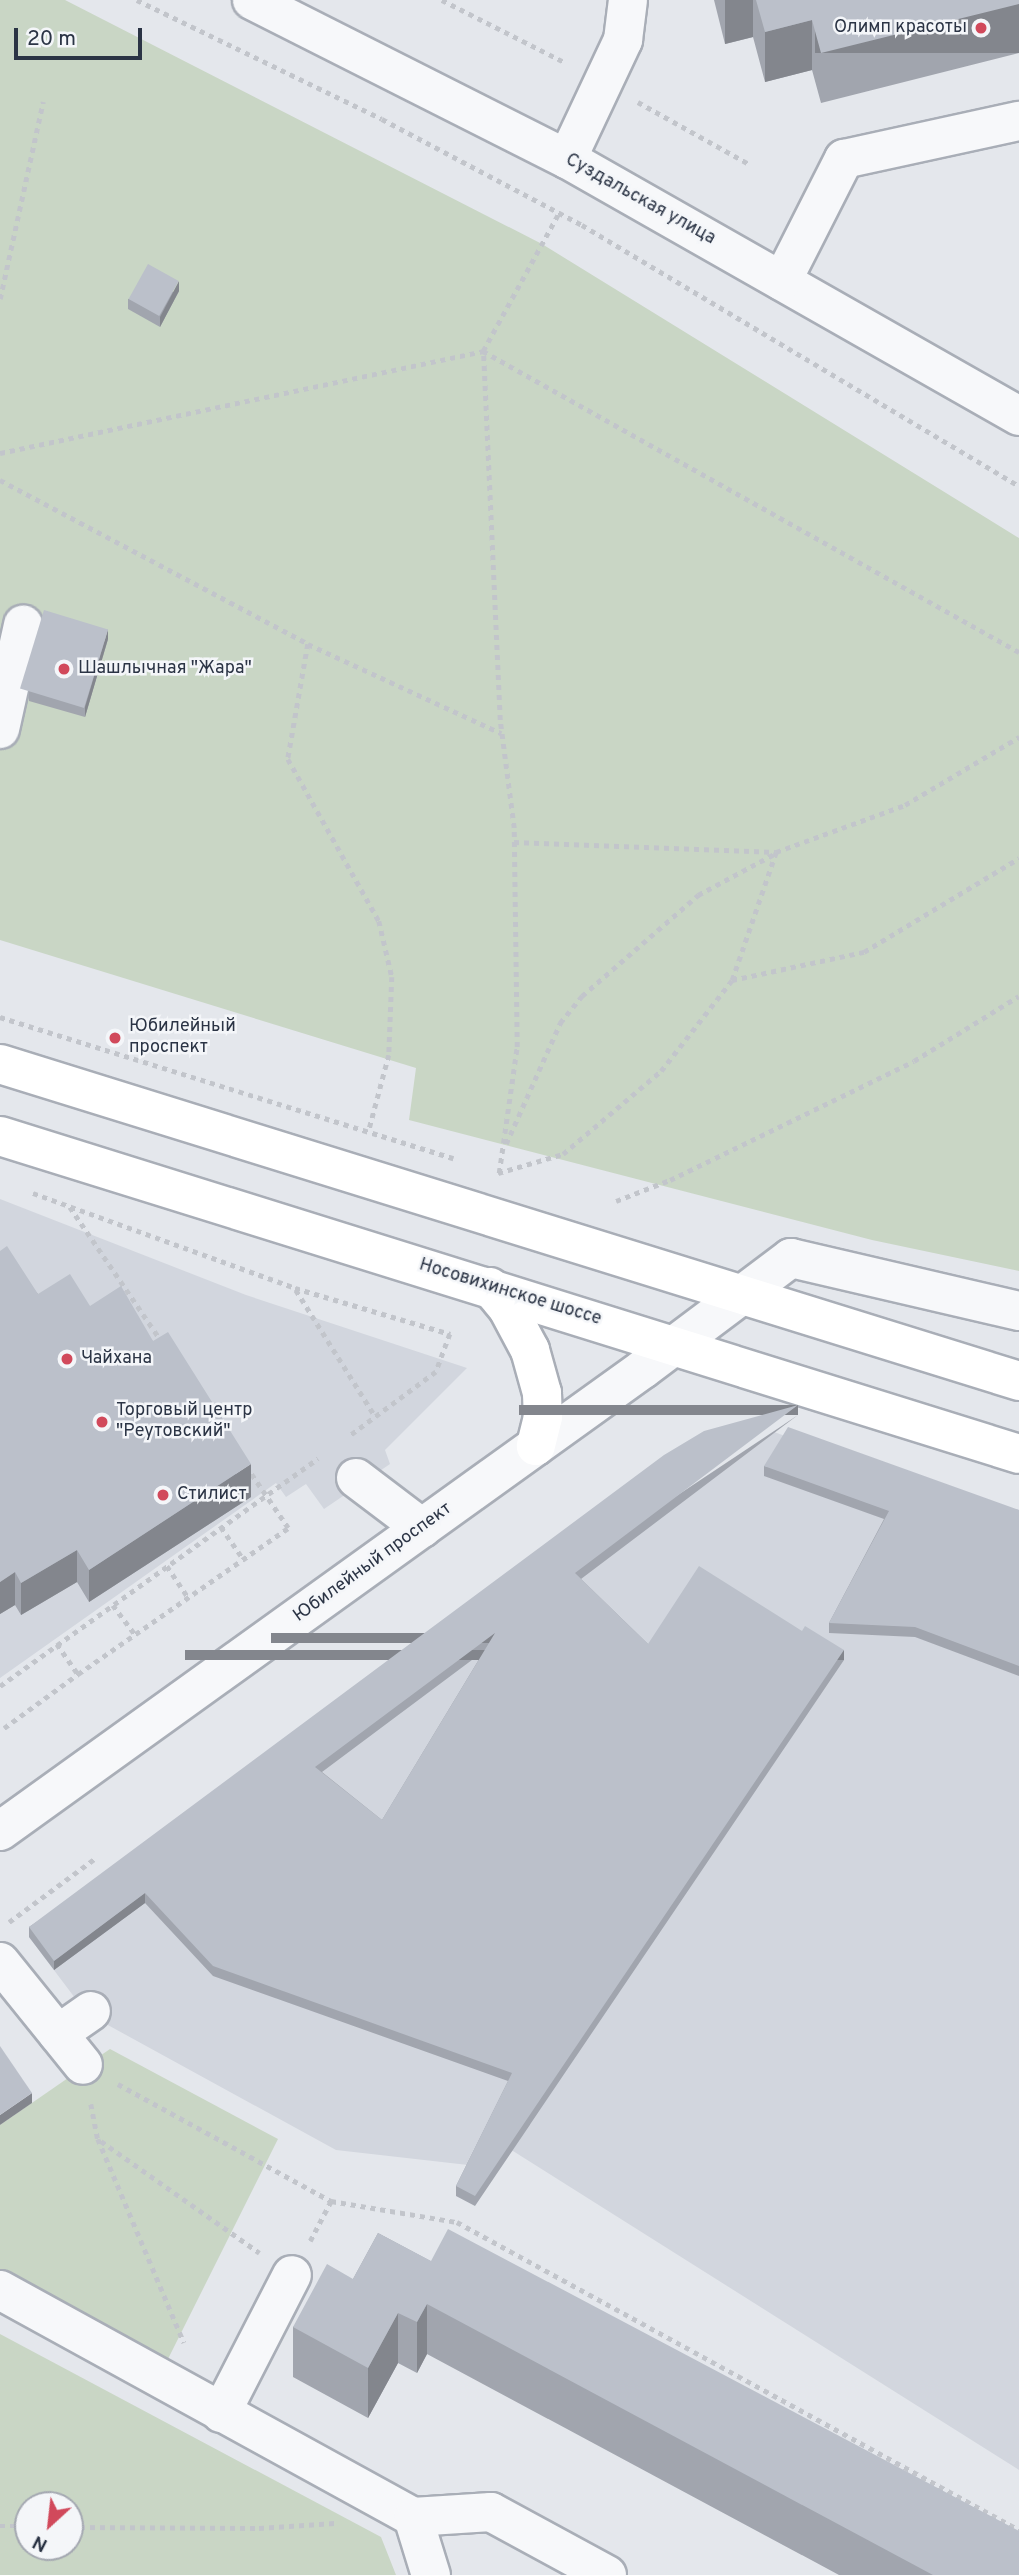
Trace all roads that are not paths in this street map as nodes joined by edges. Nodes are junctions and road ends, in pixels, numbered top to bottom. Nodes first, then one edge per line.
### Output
1 (252, 0) edge
2 (628, 0) edge
3 (1019, 121) edge
4 (567, 159) junction
5 (782, 281) junction
6 (1019, 416) edge
7 (23, 625) dead end
8 (0, 729) edge
9 (0, 1063) edge
10 (0, 1136) edge
11 (490, 1287) junction
12 (745, 1295) junction
13 (1019, 1311) edge
14 (677, 1345) junction
15 (960, 1362) junction
16 (1019, 1370) edge
17 (1019, 1381) edge
18 (536, 1446) junction
19 (1019, 1454) edge
20 (422, 1528) junction
21 (388, 1553) junction
22 (0, 1831) edge
23 (0, 1962) edge
24 (90, 2011) dead end
25 (58, 2034) junction
26 (83, 2065) road end
27 (292, 2275) road end
28 (0, 2290) edge
29 (221, 2413) junction
30 (413, 2517) junction
31 (431, 2575) edge
32 (607, 2575) edge

1 - 4 street, Суздальская улица
2 - 4 street
3 - 5 street
4 - 5 street, Суздальская улица
5 - 6 street, Суздальская улица
7 - 8 street
9 - 12 main road
10 - 11 main road, Носовихинское шоссе
11 - 14 main road, Носовихинское шоссе
11 - 18 main road
12 - 13 street, Юбилейный проспект
12 - 14 street, Юбилейный проспект
12 - 15 main road
14 - 18 street, Юбилейный проспект
14 - 19 main road, Носовихинское шоссе
15 - 16 main road
15 - 17 main road
18 - 20 street, Юбилейный проспект
20 - 21 street, Юбилейный проспект
20 - 21 street
21 - 22 street, Юбилейный проспект
23 - 25 street
24 - 25 street
25 - 26 street
27 - 29 street
28 - 29 street
29 - 30 street
30 - 31 street
30 - 32 street

